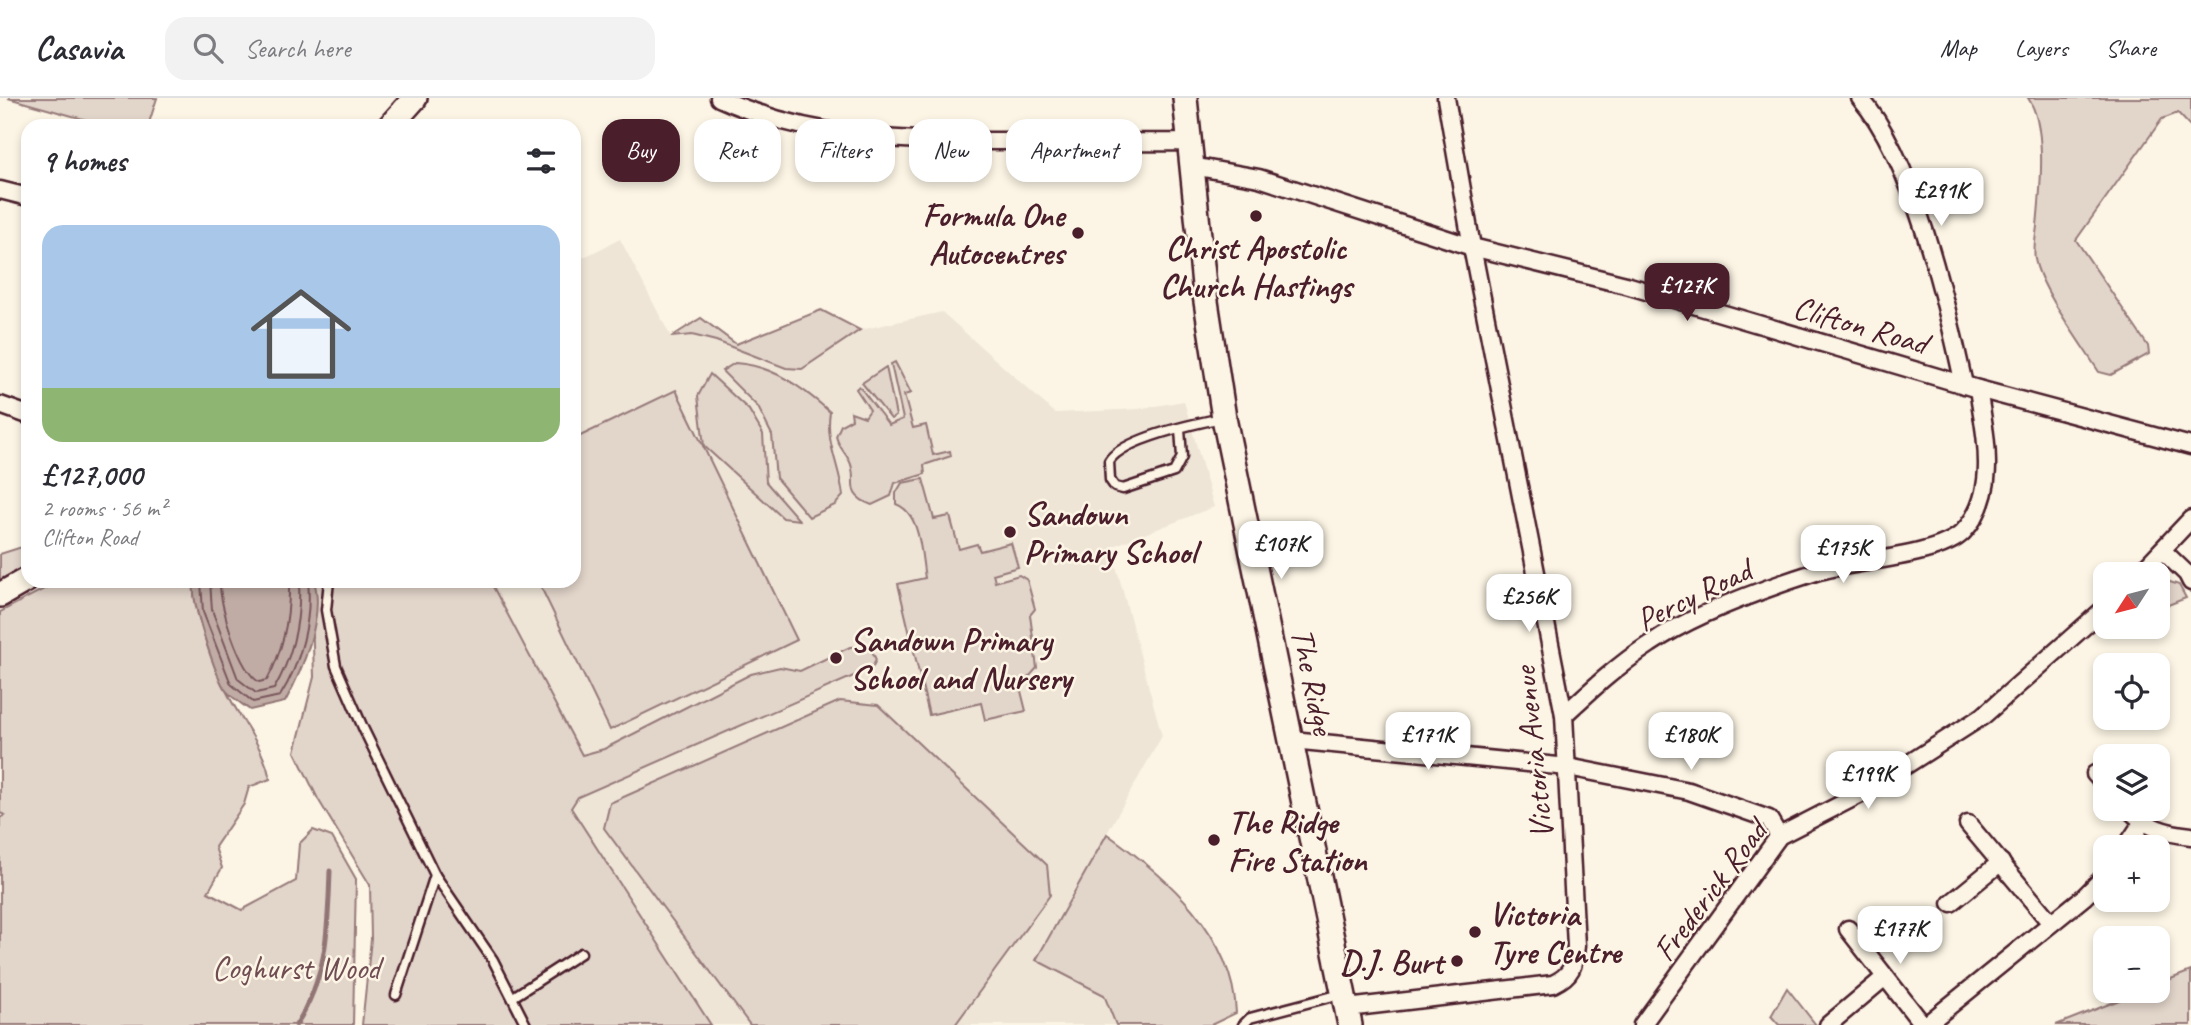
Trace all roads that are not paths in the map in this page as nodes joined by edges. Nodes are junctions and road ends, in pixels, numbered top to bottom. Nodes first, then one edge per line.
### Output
1 (415, 98) edge
2 (719, 98) edge
3 (1185, 98) edge
4 (1446, 98) edge
5 (1860, 98) edge
6 (396, 119) edge
7 (1188, 142) junction
8 (1192, 166) junction
9 (0, 190) edge
10 (21, 195) edge
11 (1472, 247) junction
12 (1971, 387) junction
13 (0, 405) edge
14 (21, 412) edge
15 (1224, 418) junction
16 (1181, 429) junction
17 (2191, 446) edge
18 (2191, 519) edge
19 (2162, 550) junction
20 (2150, 562) edge
21 (2191, 582) edge
22 (21, 583) edge
23 (328, 588) edge
24 (0, 595) edge
25 (2093, 619) edge
26 (1564, 715) junction
27 (1292, 740) junction
28 (1567, 767) junction
29 (2142, 823) joint
30 (1968, 824) dead end
31 (2134, 835) edge
32 (1779, 836) junction
33 (2191, 836) edge
34 (2001, 862) junction
35 (435, 875) junction
36 (2093, 886) edge
37 (1951, 903) dead end
38 (2050, 923) junction
39 (1848, 929) dead end
40 (581, 953) dead end
41 (1885, 976) junction
42 (396, 995) dead end
43 (513, 997) junction
44 (1347, 1009) edge
45 (526, 1025) edge
46 (1243, 1025) edge
47 (1642, 1025) edge
48 (1828, 1025) edge
49 (1925, 1025) edge

1 - 6 main road
2 - 7 street
3 - 7 main road, The Ridge
4 - 11 street, Victoria Avenue
5 - 12 street, Percy Road
7 - 8 main road, The Ridge
8 - 11 street, Clifton Road
8 - 15 main road, The Ridge
9 - 10 street
11 - 12 street, Clifton Road
11 - 26 street, Victoria Avenue
12 - 17 street, Clifton Road
12 - 26 street, Percy Road
13 - 14 street
15 - 16 lane
15 - 27 main road, The Ridge
16 - 16 lane
18 - 19 street
19 - 20 street
19 - 21 street
22 - 24 main road
23 - 35 lane
25 - 32 street, Frederick Road
26 - 28 street, Victoria Avenue
27 - 28 street
27 - 44 main road, The Ridge
28 - 32 street
28 - 44 street, Victoria Avenue
29 - 31 street
29 - 33 street
30 - 34 street
32 - 47 street, Frederick Road
34 - 37 street
34 - 38 street
35 - 42 lane
35 - 43 lane
36 - 38 street
38 - 49 street
39 - 41 street
40 - 43 lane
41 - 48 street
41 - 49 street
43 - 45 lane
44 - 46 lane

